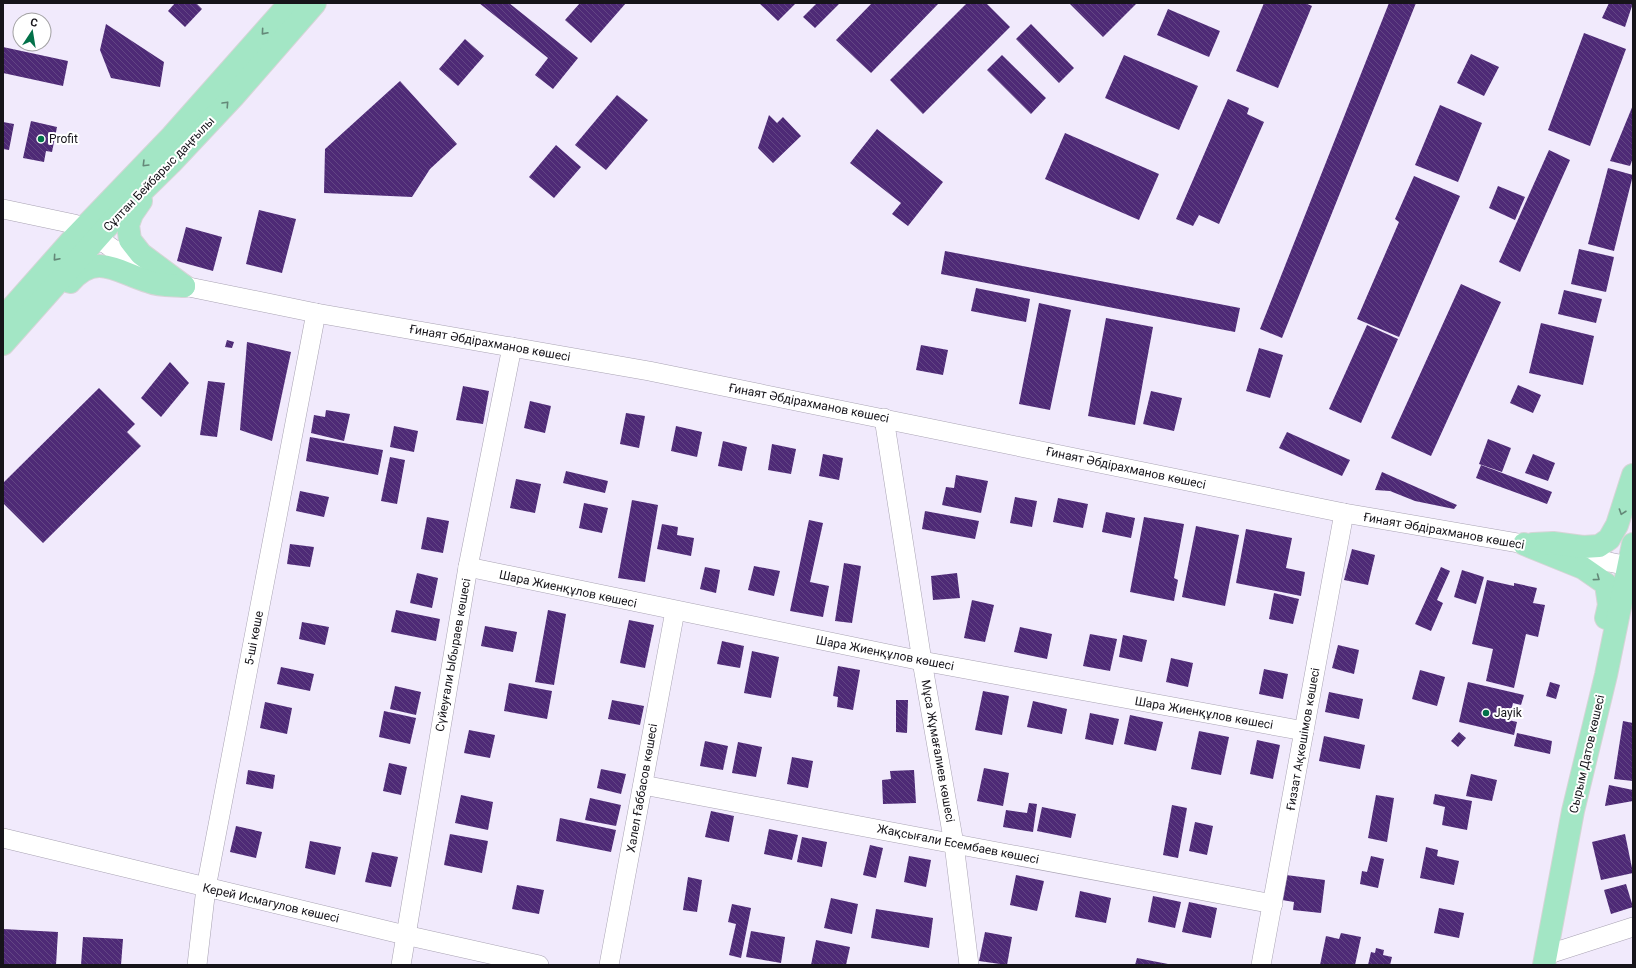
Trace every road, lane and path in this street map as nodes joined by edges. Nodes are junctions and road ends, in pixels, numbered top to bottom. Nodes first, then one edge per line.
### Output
1 (290, 3) edge
2 (315, 3) edge
3 (159, 174) junction
4 (3, 209) edge
5 (90, 233) junction
6 (184, 286) junction
7 (316, 312) junction
8 (29, 315) junction
9 (3, 318) edge
10 (3, 344) edge
11 (512, 347) junction
12 (884, 418) junction
13 (1633, 475) edge
14 (1344, 513) junction
15 (1524, 544) junction
16 (1633, 544) edge
17 (468, 568) junction
18 (1628, 580) edge
19 (675, 611) junction
20 (922, 661) junction
21 (1606, 675) junction
22 (1304, 731) junction
23 (643, 785) junction
24 (3, 838) edge
25 (954, 844) junction
26 (206, 888) junction
27 (1273, 904) junction
28 (1633, 927) edge
29 (405, 935) junction
30 (1545, 960) edge
31 (196, 965) edge
32 (401, 965) edge
33 (539, 965) edge
34 (609, 965) edge
35 (968, 965) edge
36 (1262, 965) edge

1 -> 5 main road, Сұлтан Бейбарыс даңғылы
3 -> 2 main road, Сұлтан Бейбарыс даңғылы
3 - 5 main road, Сұлтан Бейбарыс даңғылы
3 - 6 main road
4 - 5 street, Ғинаят Әбдірахманов көшесі
5 - 6 street, Ғинаят Әбдірахманов көшесі
5 - 8 main road, Сұлтан Бейбарыс даңғылы
5 -> 9 main road, Сұлтан Бейбарыс даңғылы
6 - 7 street, Ғинаят Әбдірахманов көшесі
6 - 8 main road
7 - 11 street, Ғинаят Әбдірахманов көшесі
7 - 26 street, 5-шi көше
8 - 10 main road, Сұлтан Бейбарыс даңғылы
11 - 12 street, Ғинаят Әбдірахманов көшесі
11 - 17 street, Сүйеуғали Ыбыраев көшесi
12 - 14 street, Ғинаят Әбдірахманов көшесі
12 - 20 street, Мұса Жұмағалиев көшесі
13 -> 15 main road
14 - 15 street, Ғинаят Әбдірахманов көшесі
14 - 22 street, Ғиззат Ақкөшімов көшесi
15 - 18 street, Ғинаят Әбдірахманов көшесі
15 -> 21 main road
16 - 18 main road, Сырым Датов көшесі
17 - 19 street, Шара Жиенқұлов көшесі
17 - 29 street, Сүйеуғали Ыбыраев көшесi
18 - 21 main road, Сырым Датов көшесі
19 - 20 street, Шара Жиенқұлов көшесі
19 - 23 street, Халел Ғаббасов көшесі
20 - 22 street, Шара Жиенқұлов көшесі
20 - 25 street, Мұса Жұмағалиев көшесі
21 - 30 main road, Сырым Датов көшесі
22 - 27 street, Ғиззат Ақкөшімов көшесi
23 - 25 street, Жақсығали Есембаев көшесi
23 - 34 street, Халел Ғаббасов көшесі
24 - 26 street, Керей Исмагулов көшесі
25 - 27 street, Жақсығали Есембаев көшесi
25 - 35 street, Мұса Жұмағалиев көшесі
26 - 29 street, Керей Исмагулов көшесі
26 - 31 street, 5-шi көше
27 - 36 street, Ғиззат Ақкөшімов көшесi
28 - 30 street
29 - 32 street, Сүйеуғали Ыбыраев көшесi
29 - 33 street, Керей Исмагулов көшесі

